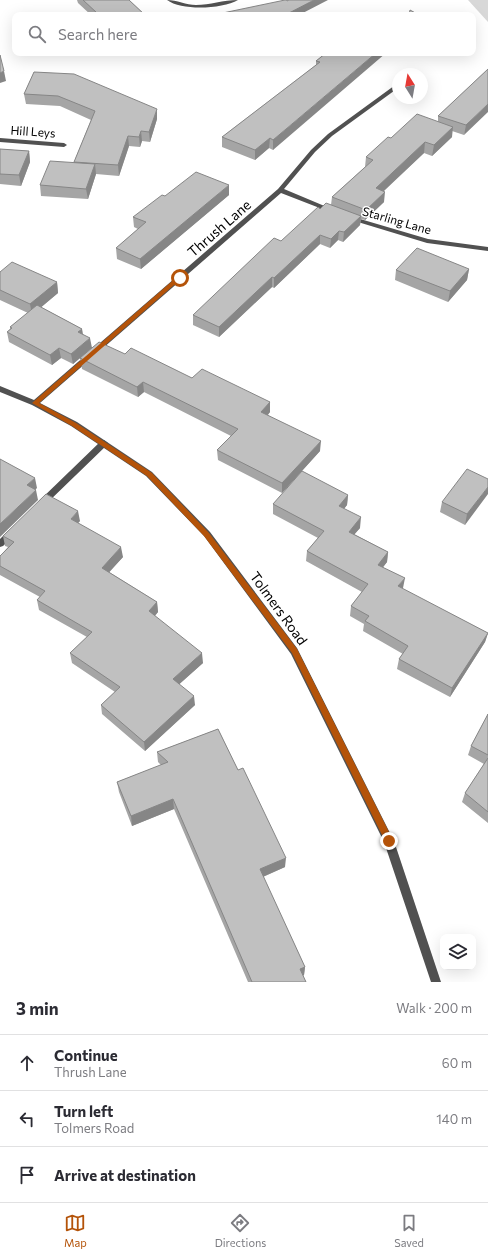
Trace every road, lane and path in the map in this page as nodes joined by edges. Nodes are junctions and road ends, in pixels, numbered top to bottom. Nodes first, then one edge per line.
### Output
1 (170, 0) edge
2 (235, 0) edge
3 (392, 89) edge
4 (0, 140) edge
5 (64, 145) dead end
6 (280, 190) junction
7 (337, 213) edge
8 (344, 216) edge
9 (488, 249) edge
10 (0, 389) edge
11 (35, 403) junction
12 (104, 444) junction
13 (38, 507) edge
14 (16, 528) edge
15 (0, 544) edge
16 (436, 982) edge

1 - 2 street
3 - 6 street, Thrush Lane
4 - 5 street, Hill Leys
6 - 7 street
6 - 11 street, Thrush Lane
8 - 9 street, Starling Lane
10 - 11 street, Tolmers Road
11 - 12 street, Tolmers Road
12 - 13 street
12 - 16 street, Tolmers Road
14 - 15 street

